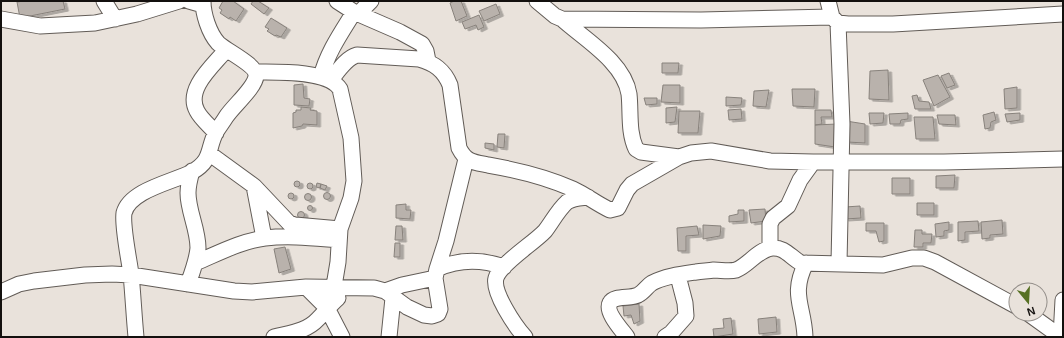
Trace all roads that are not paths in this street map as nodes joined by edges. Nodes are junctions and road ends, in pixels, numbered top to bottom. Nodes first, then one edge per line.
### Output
1 (104, 1) edge
2 (179, 1) edge
3 (337, 1) edge
4 (371, 1) edge
5 (537, 1) edge
6 (828, 1) edge
7 (198, 2) edge
8 (356, 13) junction
9 (1063, 14) edge
10 (1, 19) edge
11 (115, 19) junction
12 (562, 19) junction
13 (835, 20) junction
14 (226, 50) junction
15 (428, 61) junction
16 (256, 72) junction
17 (326, 78) junction
18 (216, 133) junction
19 (210, 154) junction
20 (679, 157) junction
21 (466, 159) junction
22 (1063, 159) edge
23 (813, 162) junction
24 (841, 162) junction
25 (192, 171) junction
26 (254, 186) junction
27 (588, 197) junction
28 (340, 234) junction
29 (264, 238) junction
30 (770, 248) junction
31 (195, 263) junction
32 (806, 263) junction
33 (839, 263) junction
34 (504, 267) junction
35 (436, 274) junction
36 (131, 275) junction
37 (678, 276) junction
38 (188, 284) junction
39 (306, 287) junction
40 (334, 287) junction
41 (359, 289) junction
42 (1, 292) edge
43 (389, 295) junction
44 (1063, 300) edge
45 (1008, 302) edge
46 (329, 306) junction
47 (1040, 322) edge
48 (290, 336) edge
49 (136, 337) edge
50 (274, 337) edge
51 (342, 337) edge
52 (389, 337) edge
53 (525, 337) edge
54 (627, 337) edge
55 (665, 337) edge
56 (805, 337) edge
57 (1061, 337) edge

1 - 11 street
2 - 11 street
3 - 8 street
4 - 8 street
5 - 12 street
6 - 13 street
7 - 14 street
8 - 15 street
8 - 17 street
9 - 13 street
10 - 11 street
12 - 13 street
12 - 20 street
13 - 24 street
14 - 16 street
14 - 18 street
15 - 17 street
15 - 21 street
16 - 17 street
16 - 18 street
17 - 28 street
18 - 19 street
19 - 25 street
19 - 26 street
20 - 23 street
20 - 27 street
21 - 27 street
21 - 35 street
22 - 24 street
23 - 24 street
23 - 30 street
24 - 33 street
25 - 31 street
25 - 36 street
26 - 28 street
26 - 29 street
27 - 34 street
28 - 29 street
28 - 40 street
29 - 31 street
30 - 32 street
30 - 37 street
31 - 38 street
32 - 33 street
32 - 56 street
33 - 45 street
34 - 35 street
34 - 53 street
35 - 43 street
35 - 43 street
36 - 38 street
36 - 42 street
36 - 49 street
37 - 54 street
37 - 55 street
38 - 39 street
39 - 40 street
39 - 46 street
40 - 41 street
40 - 46 street
41 - 43 street
41 - 46 street
43 - 52 street
44 - 57 street
46 - 48 street
46 - 51 street
47 - 57 street
48 - 50 street

